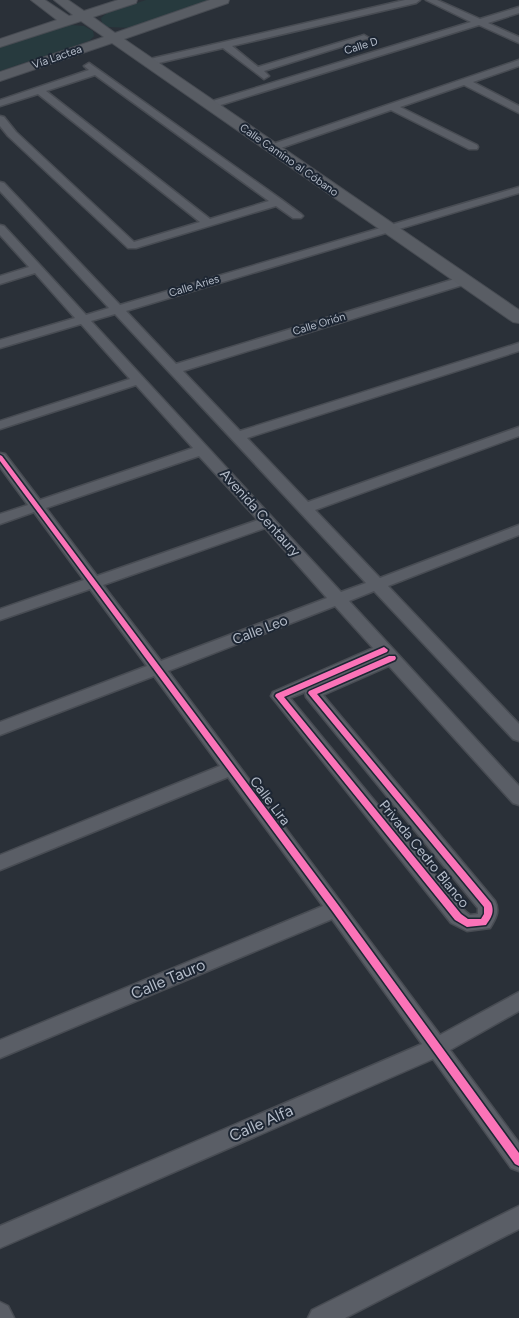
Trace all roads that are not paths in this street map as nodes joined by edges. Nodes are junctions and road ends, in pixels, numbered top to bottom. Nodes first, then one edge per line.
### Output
1 (37, 0) edge
2 (60, 0) edge
3 (64, 0) edge
4 (121, 0) edge
5 (131, 0) edge
6 (223, 0) edge
7 (416, 0) edge
8 (430, 0) edge
9 (519, 10) edge
10 (83, 16) junction
11 (66, 21) junction
12 (479, 22) junction
13 (114, 37) junction
14 (368, 40) dead end
15 (519, 40) edge
16 (0, 42) edge
17 (225, 45) junction
18 (150, 62) junction
19 (519, 63) edge
20 (0, 77) edge
21 (465, 82) junction
22 (39, 90) junction
23 (0, 103) edge
24 (210, 105) junction
25 (390, 106) junction
26 (519, 110) edge
27 (3, 128) edge
28 (473, 147) dead end
29 (271, 148) junction
30 (0, 185) edge
31 (517, 193) edge
32 (278, 202) junction
33 (297, 216) dead end
34 (208, 223) junction
35 (0, 228) edge
36 (388, 228) junction
37 (37, 269) junction
38 (0, 280) edge
39 (465, 280) junction
40 (116, 309) junction
41 (519, 318) edge
42 (83, 319) junction
43 (0, 344) edge
44 (519, 347) edge
45 (174, 369) junction
46 (138, 380) junction
47 (0, 425) edge
48 (519, 431) edge
49 (237, 437) junction
50 (202, 450) junction
51 (0, 457) edge
52 (38, 507) junction
53 (305, 508) junction
54 (0, 519) edge
55 (267, 522) junction
56 (519, 530) edge
57 (92, 583) junction
58 (377, 585) junction
59 (338, 600) junction
60 (0, 615) edge
61 (388, 654) junction
62 (158, 669) junction
63 (0, 729) edge
64 (519, 736) edge
65 (231, 769) junction
66 (519, 798) edge
67 (0, 863) edge
68 (336, 909) junction
69 (519, 1002) edge
70 (437, 1046) junction
71 (0, 1049) edge
72 (519, 1161) edge
73 (519, 1217) edge
74 (0, 1237) edge
75 (0, 1314) edge
76 (2, 1318) edge
77 (320, 1318) edge

1 - 11 street
2 - 10 street, Calle Camino al Cóbano
3 - 4 street
5 - 10 street
6 - 13 street, Vía Lactea
7 - 17 street
8 - 12 street
9 - 12 street, Calle D
10 - 11 street
10 - 13 street, Calle Camino al Cóbano
11 - 16 street
12 - 15 street
12 - 24 street, Calle D
13 - 18 street, Calle Camino al Cóbano
13 - 20 street, Vía Lactea
14 - 17 street
17 - 18 street
18 - 24 street, Calle Camino al Cóbano
19 - 21 street
21 - 25 street
21 - 26 street
22 - 23 street
22 - 32 street
22 - 34 street
24 - 29 street, Calle Camino al Cóbano
25 - 28 street
25 - 29 street
27 - 34 street
29 - 36 street, Calle Camino al Cóbano
30 - 40 street
31 - 36 street, Calle Aries
32 - 33 street
32 - 34 street
35 - 37 street, Avenida Centaury
36 - 39 street, Calle Camino al Cóbano
36 - 40 street, Calle Aries
37 - 38 street
37 - 42 street, Avenida Centaury
39 - 41 street, Calle Camino al Cóbano
39 - 45 street, Calle Orión
40 - 42 street, Calle Aries
40 - 45 street
42 - 43 street, Calle Aries
42 - 46 street, Avenida Centaury
44 - 49 street
45 - 49 street
46 - 47 street
46 - 50 street, Avenida Centaury
48 - 53 street
49 - 53 street
50 - 52 street
50 - 55 street, Avenida Centaury
51 - 52 street, Calle Lira
52 - 54 street
52 - 57 street, Calle Lira
53 - 58 street
55 - 57 street
55 - 59 street, Avenida Centaury
56 - 58 street, Calle Leo
57 - 60 street
57 - 62 street, Calle Lira
58 - 59 street, Calle Leo
58 - 64 street
59 - 61 street, Avenida Centaury
59 - 62 street, Calle Leo
61 - 61 street, Privada Cedro Blanco
61 - 66 street, Avenida Centaury
62 - 63 street, Calle Leo
62 - 65 street, Calle Lira
65 - 67 street
65 - 68 street, Calle Lira
68 - 70 street, Calle Lira
68 - 71 street, Calle Tauro
69 - 70 street, Calle Alfa
70 - 72 street, Calle Lira
70 - 74 street, Calle Alfa
73 - 77 street
75 - 76 street

